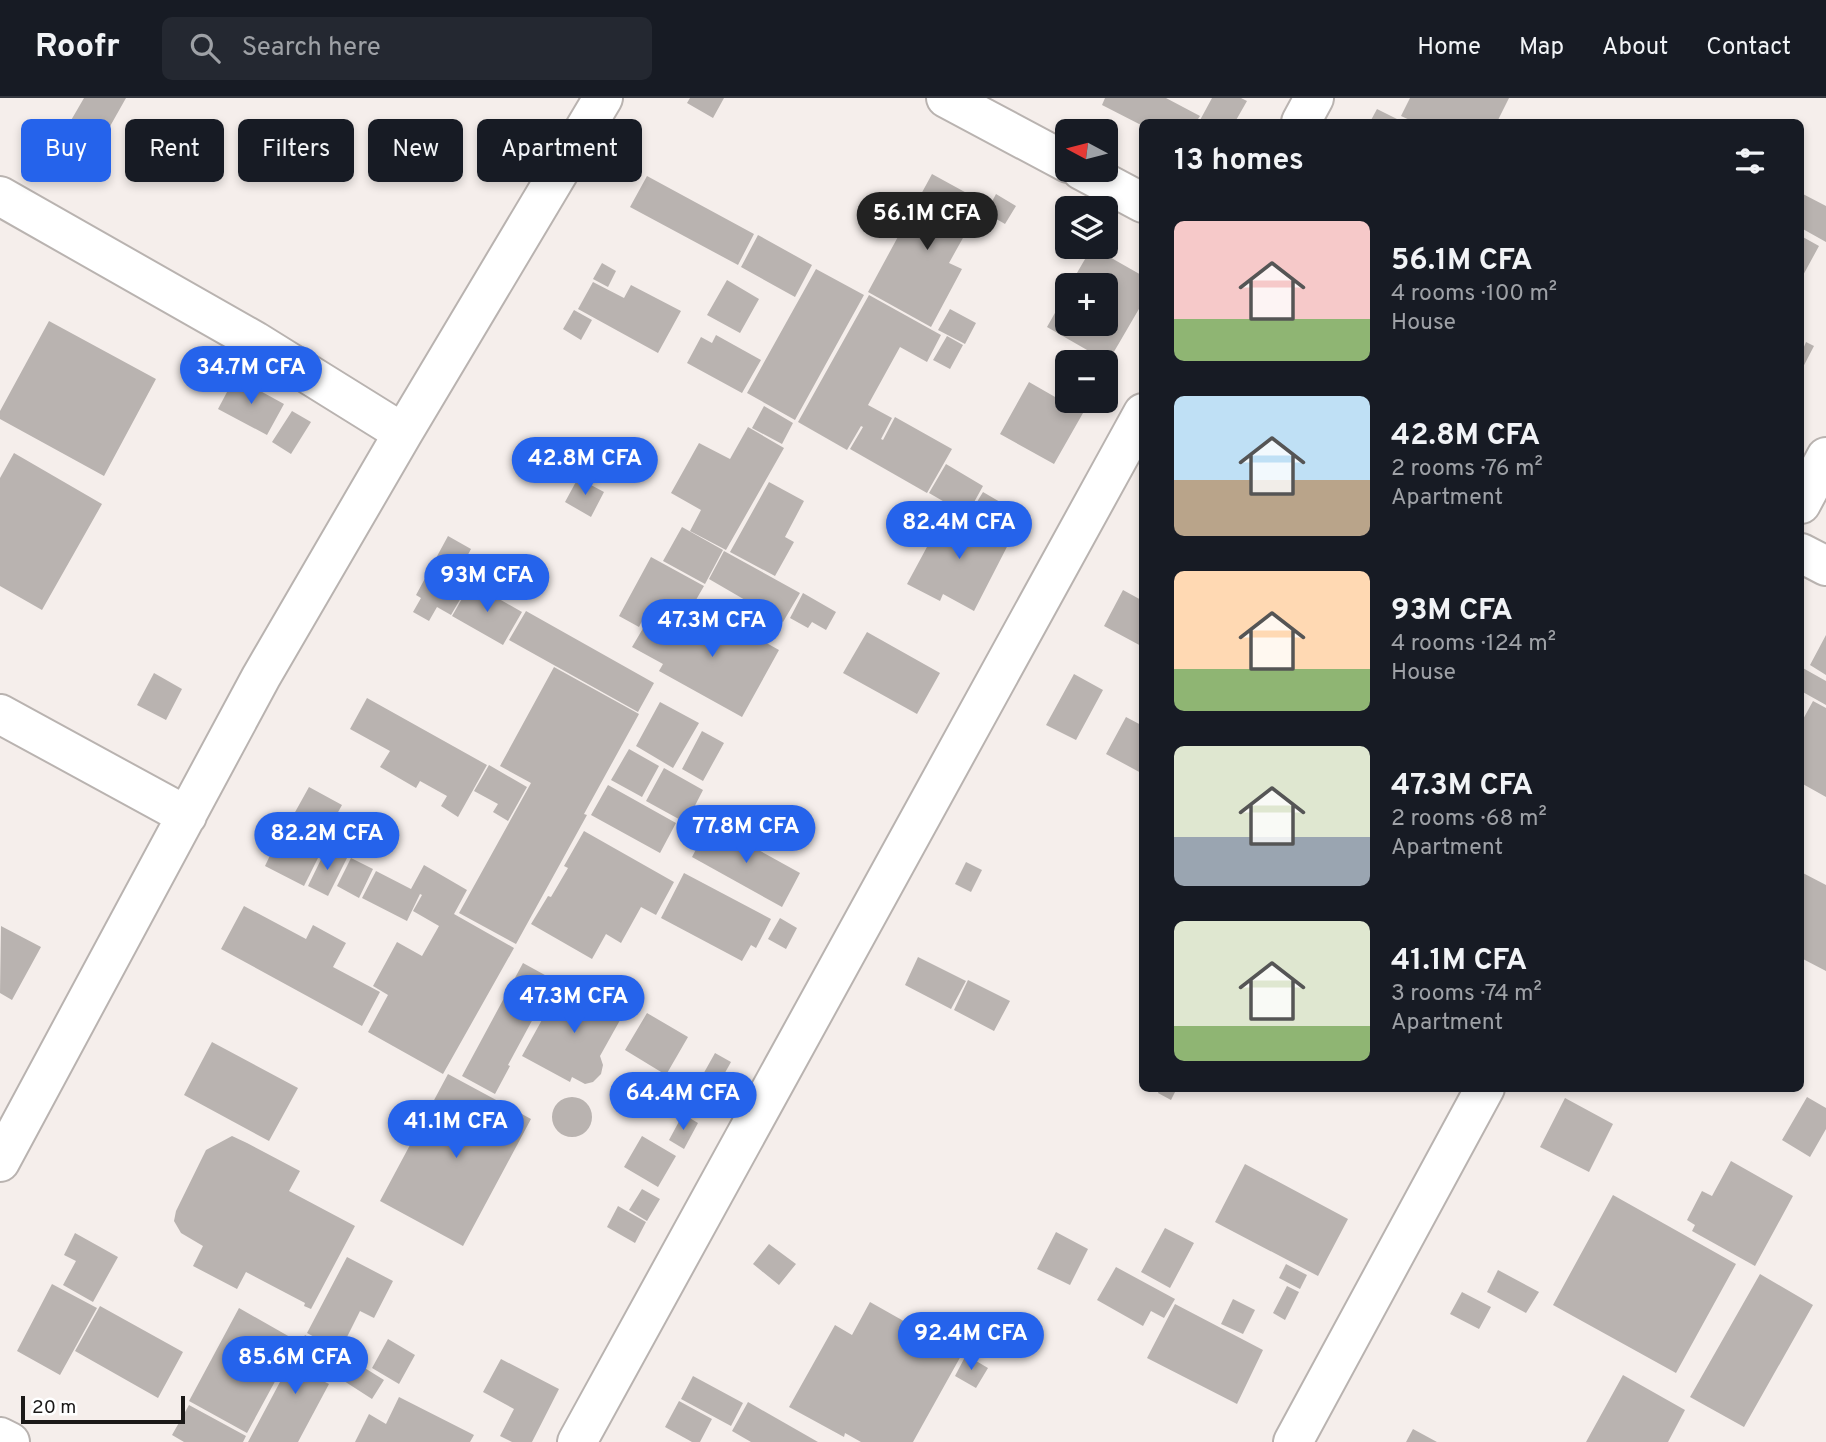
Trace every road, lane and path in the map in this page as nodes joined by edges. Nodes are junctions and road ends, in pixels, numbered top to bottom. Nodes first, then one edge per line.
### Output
1 (603, 98) edge
2 (946, 98) edge
3 (1314, 98) edge
4 (1303, 119) edge
5 (1055, 156) edge
6 (1104, 182) edge
7 (0, 196) edge
8 (1139, 201) edge
9 (1139, 420) edge
10 (403, 433) junction
11 (1826, 457) edge
12 (1804, 498) edge
13 (1804, 555) edge
14 (1826, 566) edge
15 (0, 714) edge
16 (187, 816) junction
17 (1483, 1092) edge
18 (0, 1162) edge
19 (0, 1437) edge
20 (10, 1442) edge
21 (577, 1442) edge
22 (1293, 1442) edge

1 - 10 street
2 - 5 street
3 - 4 street
6 - 8 street
7 - 10 street
9 - 21 street
10 - 16 street
11 - 12 street
13 - 14 street
15 - 16 street
16 - 18 street
17 - 22 street
19 - 20 street

